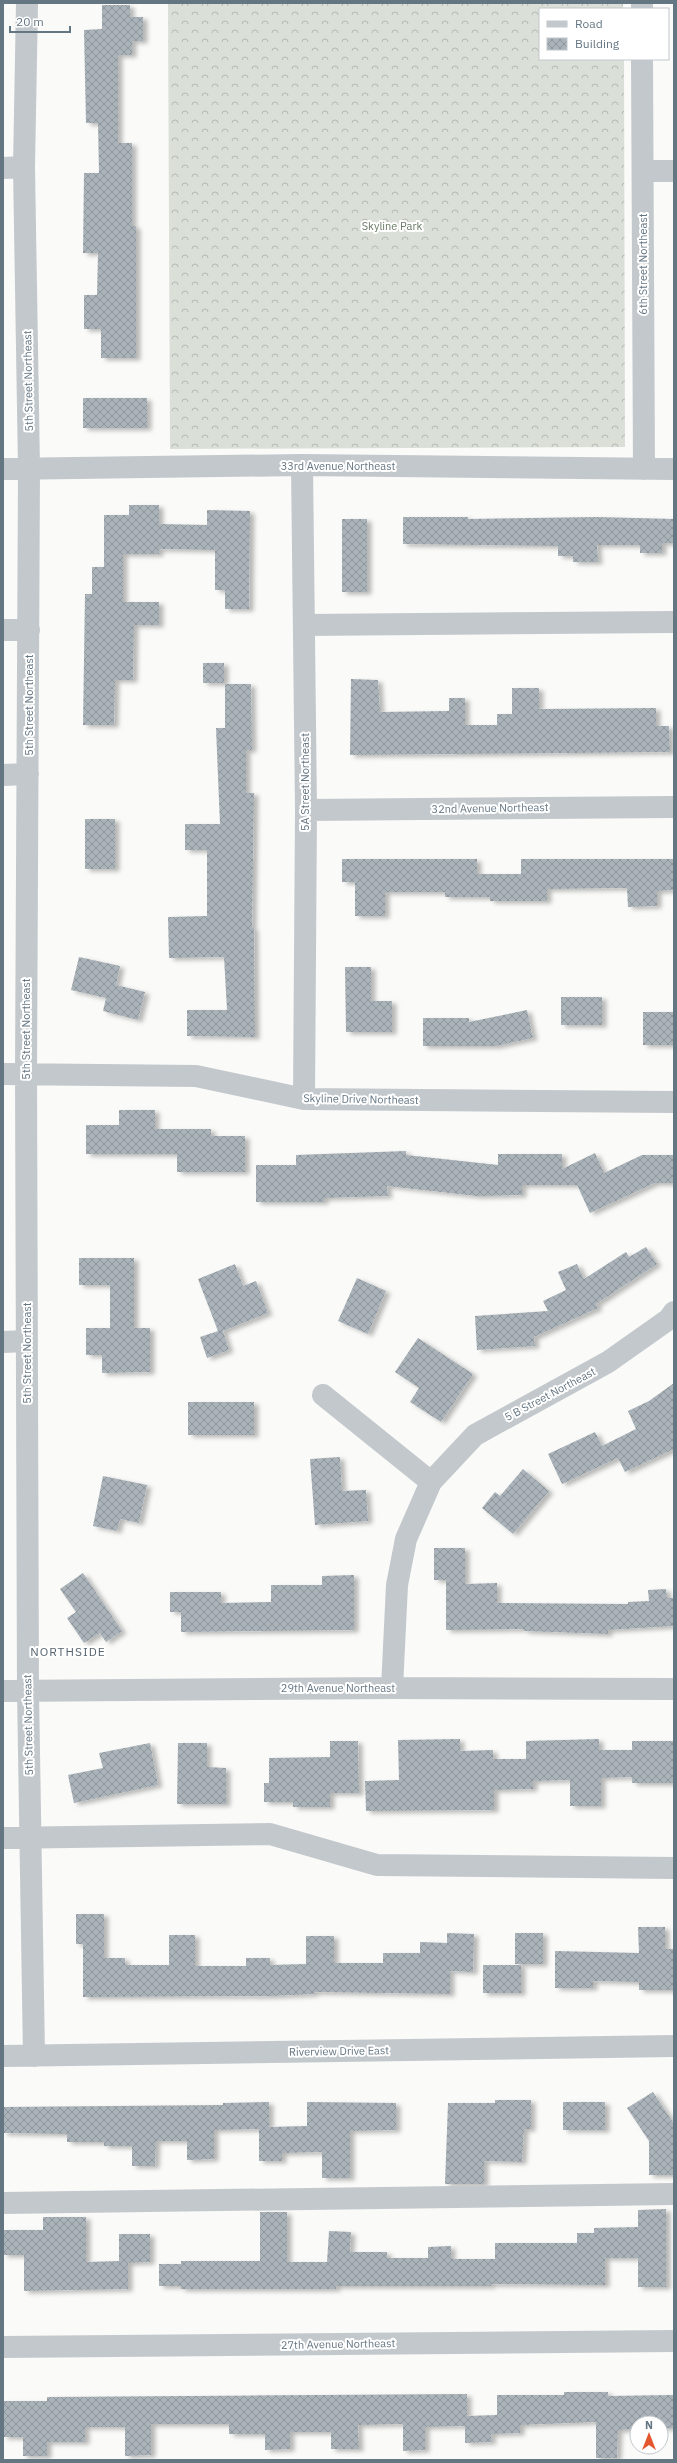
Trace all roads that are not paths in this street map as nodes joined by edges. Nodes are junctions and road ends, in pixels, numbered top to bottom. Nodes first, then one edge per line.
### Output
1 (27, 3) edge
2 (642, 60) edge
3 (13, 167) edge
4 (643, 171) junction
5 (674, 171) edge
6 (302, 465) junction
7 (29, 468) junction
8 (3, 469) edge
9 (644, 469) junction
10 (674, 469) edge
11 (674, 622) edge
12 (304, 625) junction
13 (3, 630) edge
14 (29, 630) junction
15 (28, 774) junction
16 (3, 775) edge
17 (674, 806) edge
18 (306, 810) junction
19 (26, 1073) junction
20 (3, 1074) edge
21 (304, 1099) junction
22 (674, 1102) edge
23 (674, 1312) edge
24 (27, 1341) junction
25 (3, 1342) edge
26 (323, 1395) dead end
27 (431, 1482) junction
28 (392, 1688) junction
29 (674, 1689) edge
30 (28, 1691) junction
31 (3, 1692) edge
32 (30, 1837) junction
33 (3, 1838) edge
34 (674, 1868) edge
35 (674, 2046) edge
36 (3, 2056) edge
37 (34, 2056) junction
38 (674, 2194) edge
39 (3, 2203) edge
40 (674, 2341) edge
41 (3, 2347) edge

1 - 3 street, 5th Street Northeast
2 - 4 street, 6th Street Northeast
3 - 7 street, 5th Street Northeast
4 - 5 street
4 - 9 street, 6th Street Northeast
6 - 7 street, 33rd Avenue Northeast
6 - 9 street, 33rd Avenue Northeast
6 - 12 street, 5A Street Northeast
7 - 8 street, 33rd Avenue Northeast
7 - 14 street, 5th Street Northeast
9 - 10 street, 33rd Avenue Northeast
11 - 12 street
12 - 18 street, 5A Street Northeast
13 - 14 street
14 - 15 street, 5th Street Northeast
15 - 16 street
15 - 19 street, 5th Street Northeast
17 - 18 street, 32nd Avenue Northeast
18 - 21 street, 5A Street Northeast
19 - 20 street, Skyline Drive Northeast
19 - 21 street, Skyline Drive Northeast
19 - 24 street, 5th Street Northeast
21 - 22 street, Skyline Drive Northeast
23 - 27 street, 5 B Street Northeast
24 - 25 street
24 - 30 street, 5th Street Northeast
26 - 27 street
27 - 28 street, 5 B Street Northeast
28 - 29 street, 29th Avenue Northeast
28 - 30 street, 29th Avenue Northeast
30 - 31 street, 29th Avenue Northeast
30 - 32 street, 5th Street Northeast
32 - 33 street
32 - 34 street
32 - 37 street, 5th Street Northeast
35 - 37 street, Riverview Drive East
36 - 37 street, Riverview Drive East
38 - 39 street
40 - 41 street, 27th Avenue Northeast

